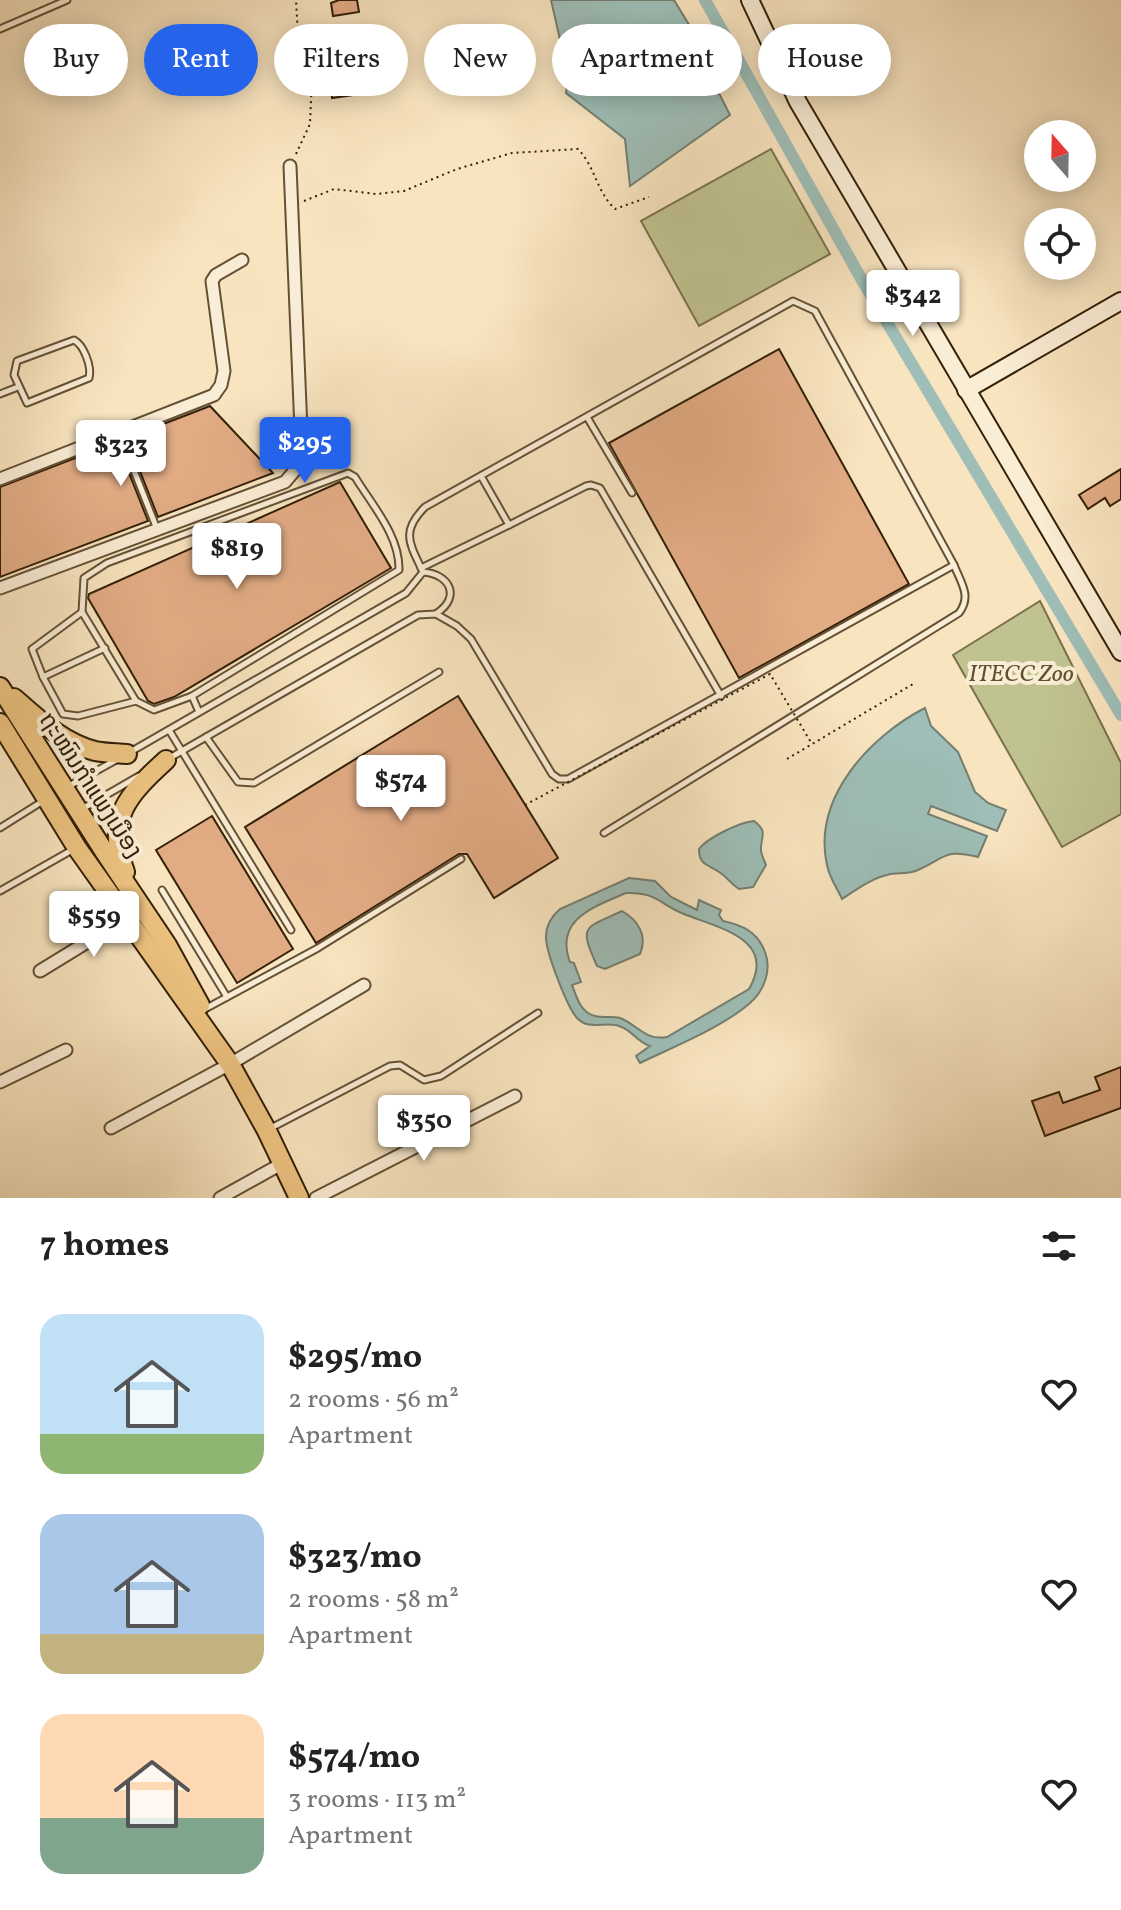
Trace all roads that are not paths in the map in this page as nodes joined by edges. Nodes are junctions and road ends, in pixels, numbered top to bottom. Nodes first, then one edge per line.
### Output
1 (67, 0) edge
2 (750, 0) edge
3 (0, 29) edge
4 (290, 166) road end
5 (242, 260) dead end
6 (1121, 301) edge
7 (18, 387) junction
8 (966, 390) junction
9 (0, 394) edge
10 (587, 417) junction
11 (127, 453) dead end
12 (481, 476) junction
13 (0, 479) edge
14 (632, 493) dead end
15 (509, 525) junction
16 (157, 530) junction
17 (408, 539) junction
18 (394, 541) junction
19 (103, 550) junction
20 (107, 563) junction
21 (954, 565) junction
22 (422, 570) junction
23 (0, 588) edge
24 (82, 612) junction
25 (436, 614) junction
26 (105, 648) junction
27 (1120, 650) edge
28 (439, 672) dead end
29 (43, 677) junction
30 (0, 686) edge
31 (192, 696) junction
32 (721, 696) junction
33 (136, 701) junction
34 (199, 712) junction
35 (2, 730) edge
36 (169, 730) junction
37 (206, 737) junction
38 (127, 754) junction
39 (174, 756) junction
40 (65, 789) junction
41 (46, 799) junction
42 (78, 811) junction
43 (60, 822) junction
44 (0, 828) edge
45 (604, 833) dead end
46 (77, 848) junction
47 (461, 859) dead end
48 (162, 890) dead end
49 (0, 891) edge
50 (133, 893) junction
51 (128, 917) junction
52 (291, 930) dead end
53 (40, 971) dead end
54 (364, 985) dead end
55 (227, 997) junction
56 (199, 1012) junction
57 (538, 1013) dead end
58 (66, 1050) dead end
59 (230, 1064) junction
60 (0, 1082) edge
61 (515, 1096) dead end
62 (111, 1128) dead end
63 (267, 1131) junction
64 (283, 1163) junction
65 (220, 1198) edge
66 (299, 1198) edge
67 (316, 1198) edge

1 - 3 lane
2 - 8 street
4 - 16 street
5 - 13 street
6 - 8 street
7 - 7 lane
7 - 9 lane
8 - 27 street
10 - 12 lane
10 - 14 lane
10 - 21 lane
11 - 16 lane
12 - 15 lane
12 - 17 lane
15 - 22 lane
15 - 32 lane
16 - 19 street
17 - 18 lane
17 - 22 lane
18 - 20 lane
18 - 31 lane
19 - 20 lane
19 - 23 street
20 - 24 lane
21 - 32 lane
21 - 45 lane
22 - 25 lane
22 - 34 lane
24 - 26 lane
24 - 29 lane
25 - 32 lane
25 - 37 lane
26 - 29 lane
26 - 33 lane
28 - 37 lane
29 - 33 lane
30 - 38 main road
30 - 40 main road, ຖະໜົນກຳແພງເມືອງ
31 - 33 lane
31 - 34 lane
34 - 36 lane
35 - 41 main road, ຖະໜົນກຳແພງເມືອງ
36 - 38 lane
36 - 39 lane
37 - 39 lane
38 - 40 lane
39 - 42 lane
39 - 50 main road
39 - 52 lane
40 - 41 street
40 - 42 main road, ຖະໜົນກຳແພງເມືອງ
41 - 43 main road, ຖະໜົນກຳແພງເມືອງ
41 - 44 lane
42 - 43 street
42 - 50 main road, ຖະໜົນກຳແພງເມືອງ
43 - 46 main road, ຖະໜົນກຳແພງເມືອງ
46 - 49 lane
46 - 51 main road, ຖະໜົນກຳແພງເມືອງ
47 - 55 lane
48 - 55 lane
50 - 56 main road, ຖະໜົນກຳແພງເມືອງ
51 - 53 street
51 - 56 main road, ຖະໜົນກຳແພງເມືອງ
54 - 59 street
55 - 56 lane
56 - 59 main road, ຖະໜົນກຳແພງເມືອງ
57 - 63 lane
58 - 60 street
59 - 62 street
59 - 63 main road, ຖະໜົນກຳແພງເມືອງ
61 - 67 street
63 - 64 main road, ຖະໜົນກຳແພງເມືອງ
64 - 65 street
64 - 66 main road, ຖະໜົນກຳແພງເມືອງ

